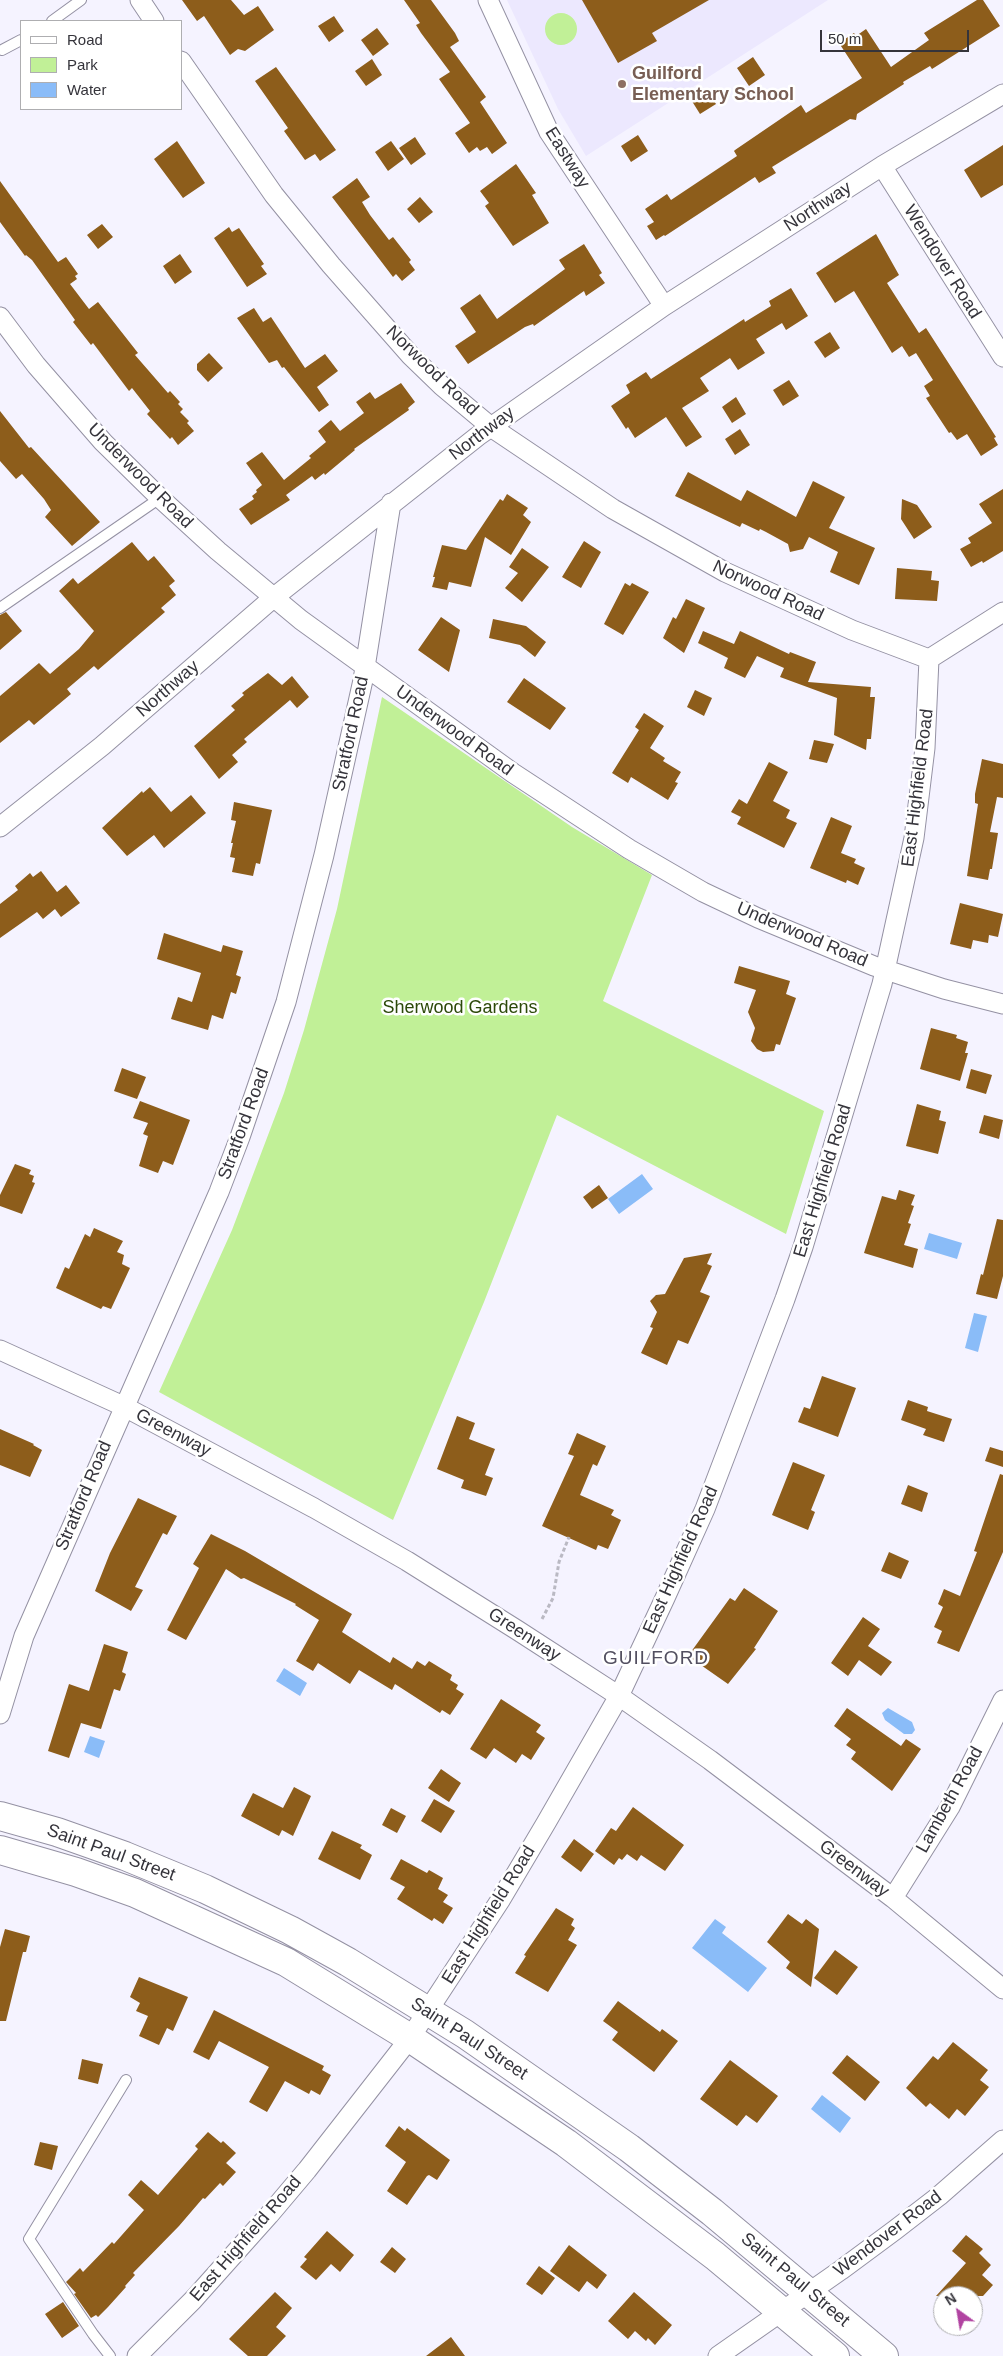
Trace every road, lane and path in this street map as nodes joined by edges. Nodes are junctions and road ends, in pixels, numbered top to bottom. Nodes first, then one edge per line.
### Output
1 (81, 0) edge
2 (140, 0) edge
3 (488, 0) edge
4 (53, 20) edge
5 (153, 20) edge
6 (20, 41) edge
7 (2, 50) dead end
8 (182, 62) edge
9 (1003, 94) edge
10 (882, 166) junction
11 (664, 306) junction
12 (0, 317) edge
13 (1003, 357) edge
14 (491, 427) junction
15 (160, 498) junction
16 (391, 504) junction
17 (274, 598) junction
18 (0, 608) edge
19 (1003, 612) edge
20 (929, 659) junction
21 (365, 667) junction
22 (0, 827) edge
23 (885, 970) junction
24 (1003, 1004) edge
25 (0, 1350) edge
26 (123, 1406) junction
27 (569, 1537) dead end
28 (542, 1619) dead end
29 (619, 1696) junction
30 (1003, 1700) edge
31 (0, 1714) edge
32 (0, 1816) edge
33 (0, 1850) edge
34 (892, 1898) junction
35 (1003, 1989) edge
36 (428, 2011) junction
37 (410, 2038) junction
38 (126, 2080) dead end
39 (1003, 2140) edge
40 (810, 2292) junction
41 (783, 2311) junction
42 (110, 2356) edge
43 (137, 2356) edge
44 (718, 2356) edge
45 (835, 2356) edge
46 (884, 2356) edge

1 - 4 lane
2 - 5 street
3 - 11 street, Eastway
6 - 7 lane
8 - 14 street, Norwood Road
9 - 10 street, Northway
10 - 11 street, Northway
10 - 13 street, Wendover Road
11 - 14 street, Northway
12 - 15 street, Underwood Road
14 - 16 street, Northway
14 - 20 street, Norwood Road
15 - 17 street, Underwood Road
15 - 18 lane
16 - 17 street, Northway
16 - 21 street, Stratford Road
17 - 21 street, Underwood Road
17 - 22 street, Northway
19 - 20 street
20 - 23 street, East Highfield Road
21 - 23 street, Underwood Road
21 - 26 street, Stratford Road
23 - 24 street, Underwood Road
23 - 29 street, East Highfield Road
25 - 26 street, Greenway
26 - 29 street, Greenway
26 - 31 street, Stratford Road
27 - 28 path
29 - 34 street, Greenway
29 - 36 street, East Highfield Road
30 - 34 street, Lambeth Road
32 - 36 main road, Saint Paul Street
33 - 37 main road, Saint Paul Street
34 - 35 street, Greenway
36 - 37 street, East Highfield Road
36 - 40 main road, Saint Paul Street
37 - 41 main road, Saint Paul Street
37 - 43 street, East Highfield Road
38 - 42 lane
39 - 40 street, Wendover Road
40 - 41 street, Wendover Road
40 - 46 main road, Saint Paul Street
41 - 44 street, Wendover Road
41 - 45 main road, Saint Paul Street

